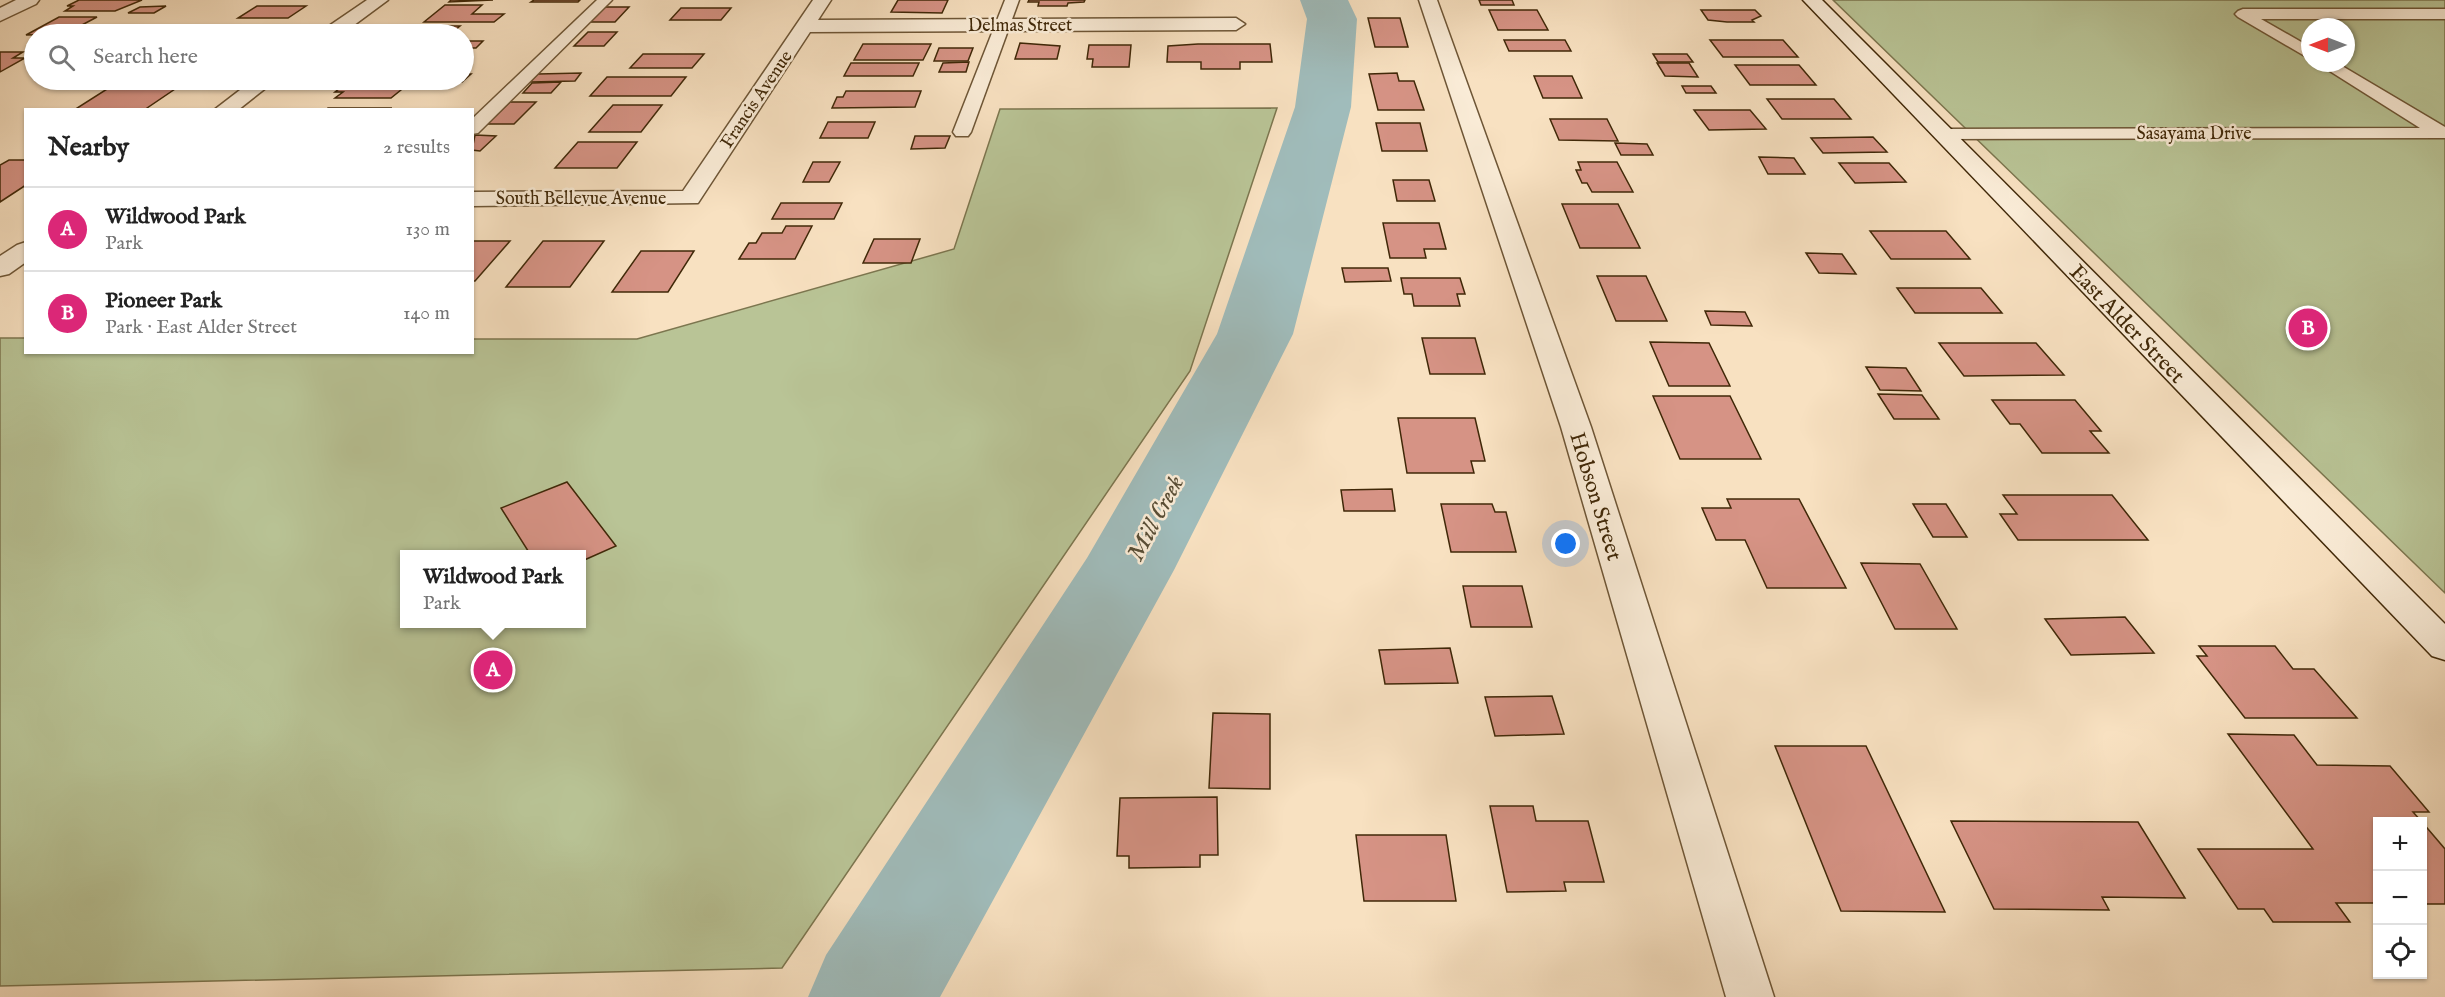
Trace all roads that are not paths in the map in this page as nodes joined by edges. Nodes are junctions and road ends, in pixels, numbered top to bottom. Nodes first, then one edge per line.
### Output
1 (30, 0) edge
2 (379, 0) edge
3 (605, 0) edge
4 (822, 0) edge
5 (1012, 0) edge
6 (1428, 0) edge
7 (1812, 0) edge
8 (2445, 14) edge
9 (0, 15) edge
10 (344, 24) edge
11 (1236, 24) dead end
12 (1002, 25) junction
13 (805, 26) junction
14 (2301, 49) edge
15 (2340, 72) edge
16 (252, 90) edge
17 (227, 108) edge
18 (474, 127) edge
19 (962, 132) dead end
20 (2443, 133) edge
21 (1943, 134) junction
22 (690, 198) joint
23 (474, 199) edge
24 (0, 237) edge
25 (24, 237) edge
26 (24, 251) edge
27 (0, 268) edge
28 (2445, 647) edge
29 (1750, 997) edge

1 - 9 street
2 - 10 street
3 - 18 lane
4 - 13 street, Francis Avenue
5 - 12 lane
6 - 29 street, Hobson Street
7 - 21 street, East Alder Street
8 - 14 lane
11 - 12 street, Delmas Street
12 - 13 street, Delmas Street
12 - 19 lane
13 - 22 street, Francis Avenue
15 - 20 lane
16 - 17 street
20 - 21 lane, Sasayama Drive
21 - 28 street, East Alder Street
22 - 23 street, South Bellevue Avenue
24 - 25 street
26 - 27 street

